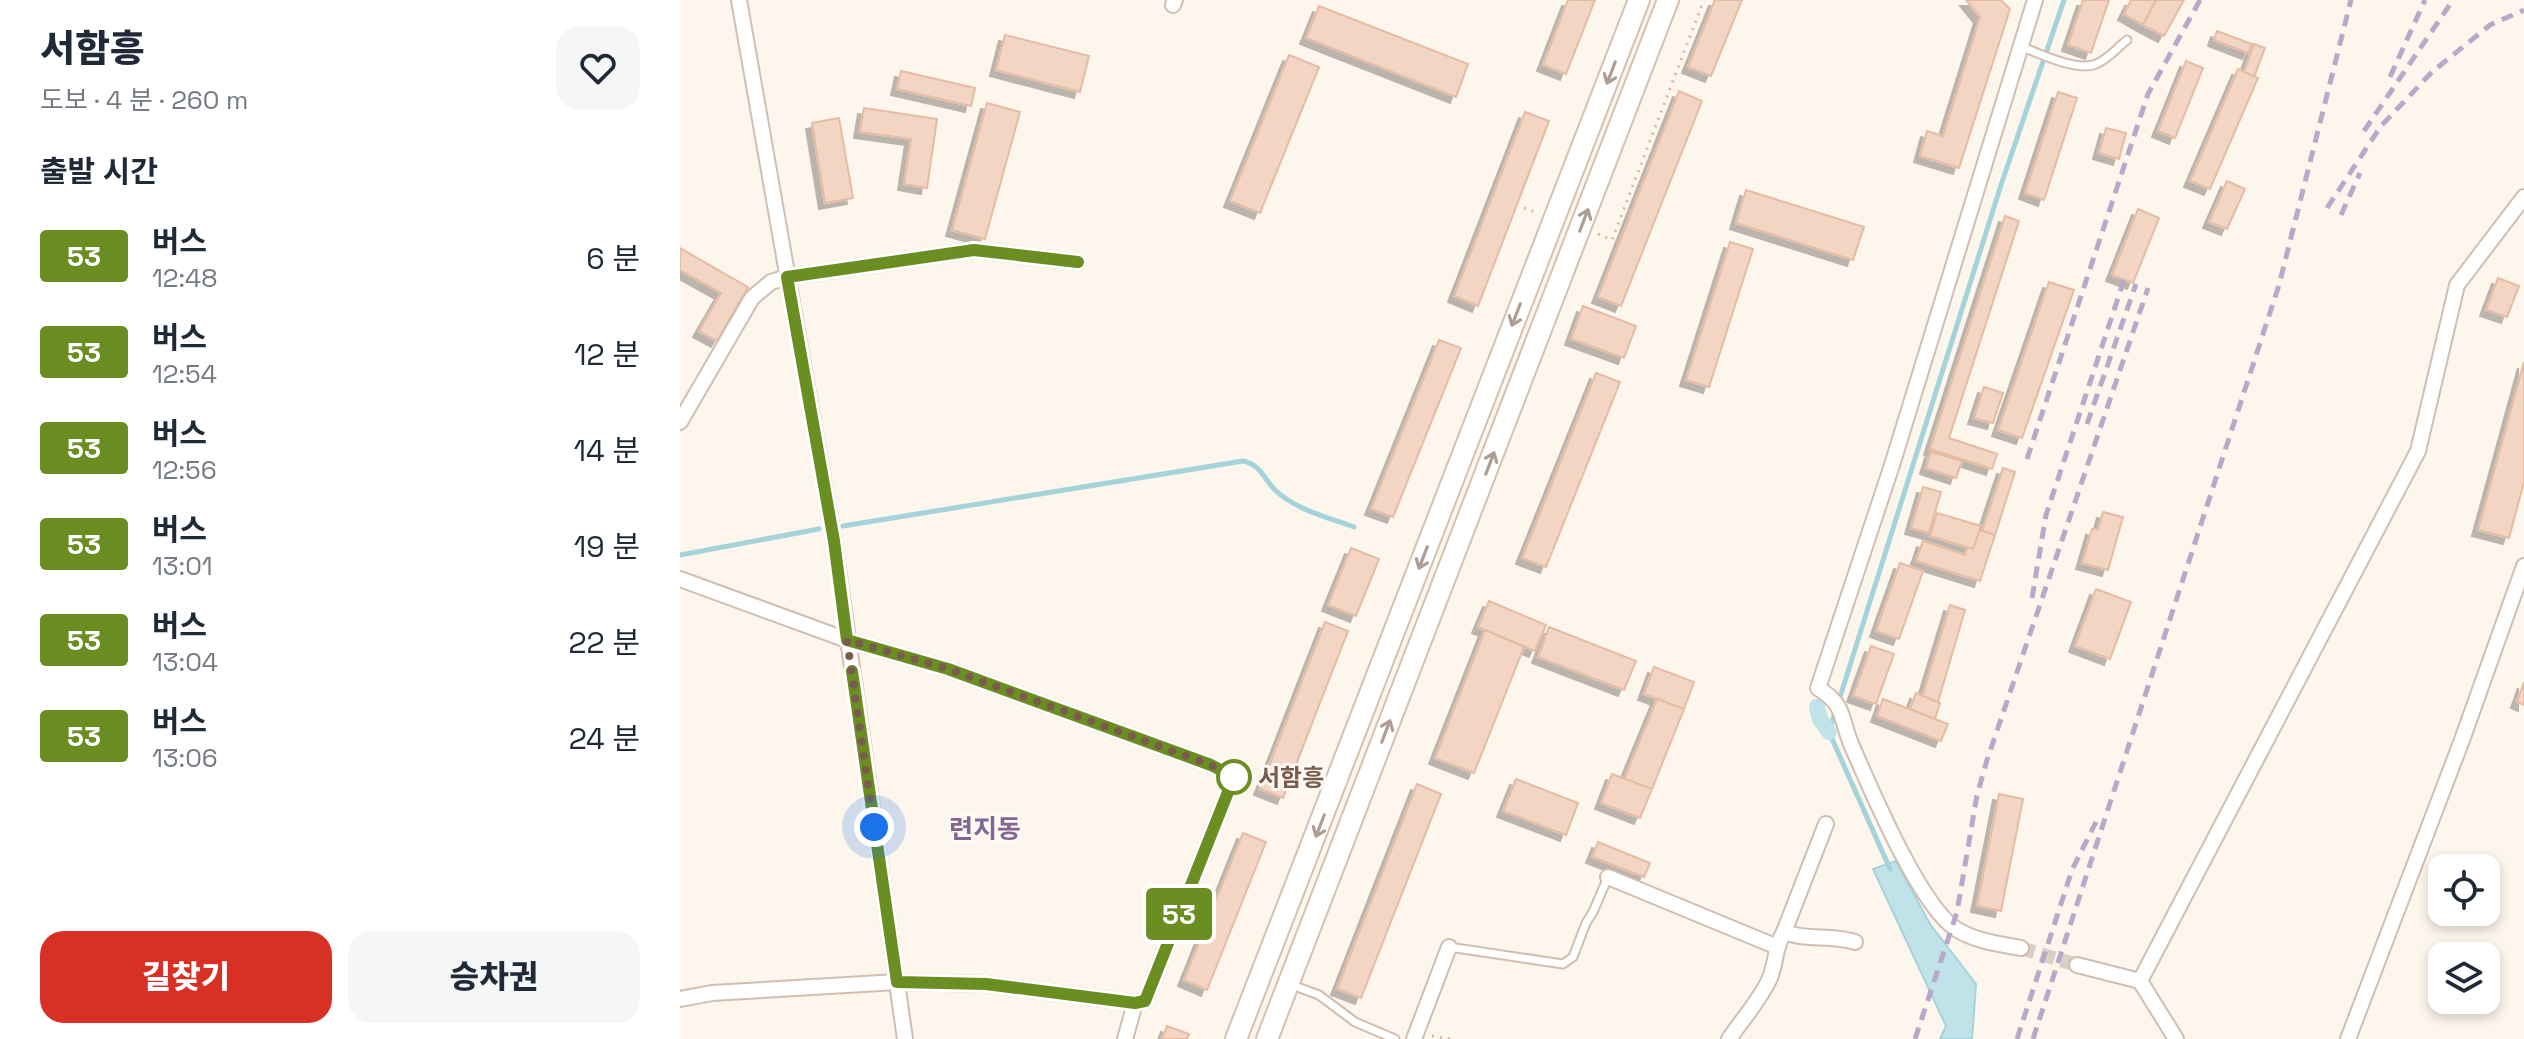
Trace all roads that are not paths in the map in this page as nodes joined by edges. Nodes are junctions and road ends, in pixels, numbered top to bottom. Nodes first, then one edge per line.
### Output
1 (739, 0) edge
2 (1639, 0) edge
3 (1668, 0) edge
4 (2035, 0) edge
5 (2127, 40) dead end
6 (2020, 46) junction
7 (2524, 197) edge
8 (1078, 262) dead end
9 (787, 277) junction
10 (680, 422) edge
11 (2524, 566) edge
12 (680, 579) edge
13 (847, 640) junction
14 (1826, 824) dead end
15 (1608, 877) joint
16 (1784, 932) junction
17 (1855, 942) dead end
18 (1775, 946) junction
19 (1273, 947) junction
20 (1449, 947) joint
21 (2021, 948) tunnel mouth
22 (1300, 956) junction
23 (2077, 965) tunnel mouth
24 (2140, 981) junction
25 (897, 982) junction
26 (1289, 984) junction
27 (680, 999) edge
28 (1135, 1003) junction
29 (1416, 1036) edge
30 (905, 1039) edge
31 (1125, 1039) edge
32 (1236, 1039) edge
33 (1267, 1039) edge
34 (1395, 1039) edge
35 (1729, 1039) edge
36 (2176, 1039) edge
37 (2348, 1039) edge

1 - 9 street
2 -> 19 main road
22 -> 3 main road
4 - 6 street
5 - 6 lane
6 - 21 street
7 - 24 street
8 - 9 street
9 - 10 street
9 - 13 street
11 - 37 street
12 - 13 street
13 - 25 street
13 - 28 street
14 - 16 street
15 - 18 street
15 - 20 lane
16 - 17 street
16 - 18 street
18 - 35 street
19 - 22 lane
19 - 32 main road
20 - 29 street
22 - 26 main road
23 - 24 street
24 - 36 street
25 - 27 street
25 - 28 street
25 - 30 street
26 - 33 main road
26 - 34 lane
28 - 31 street

